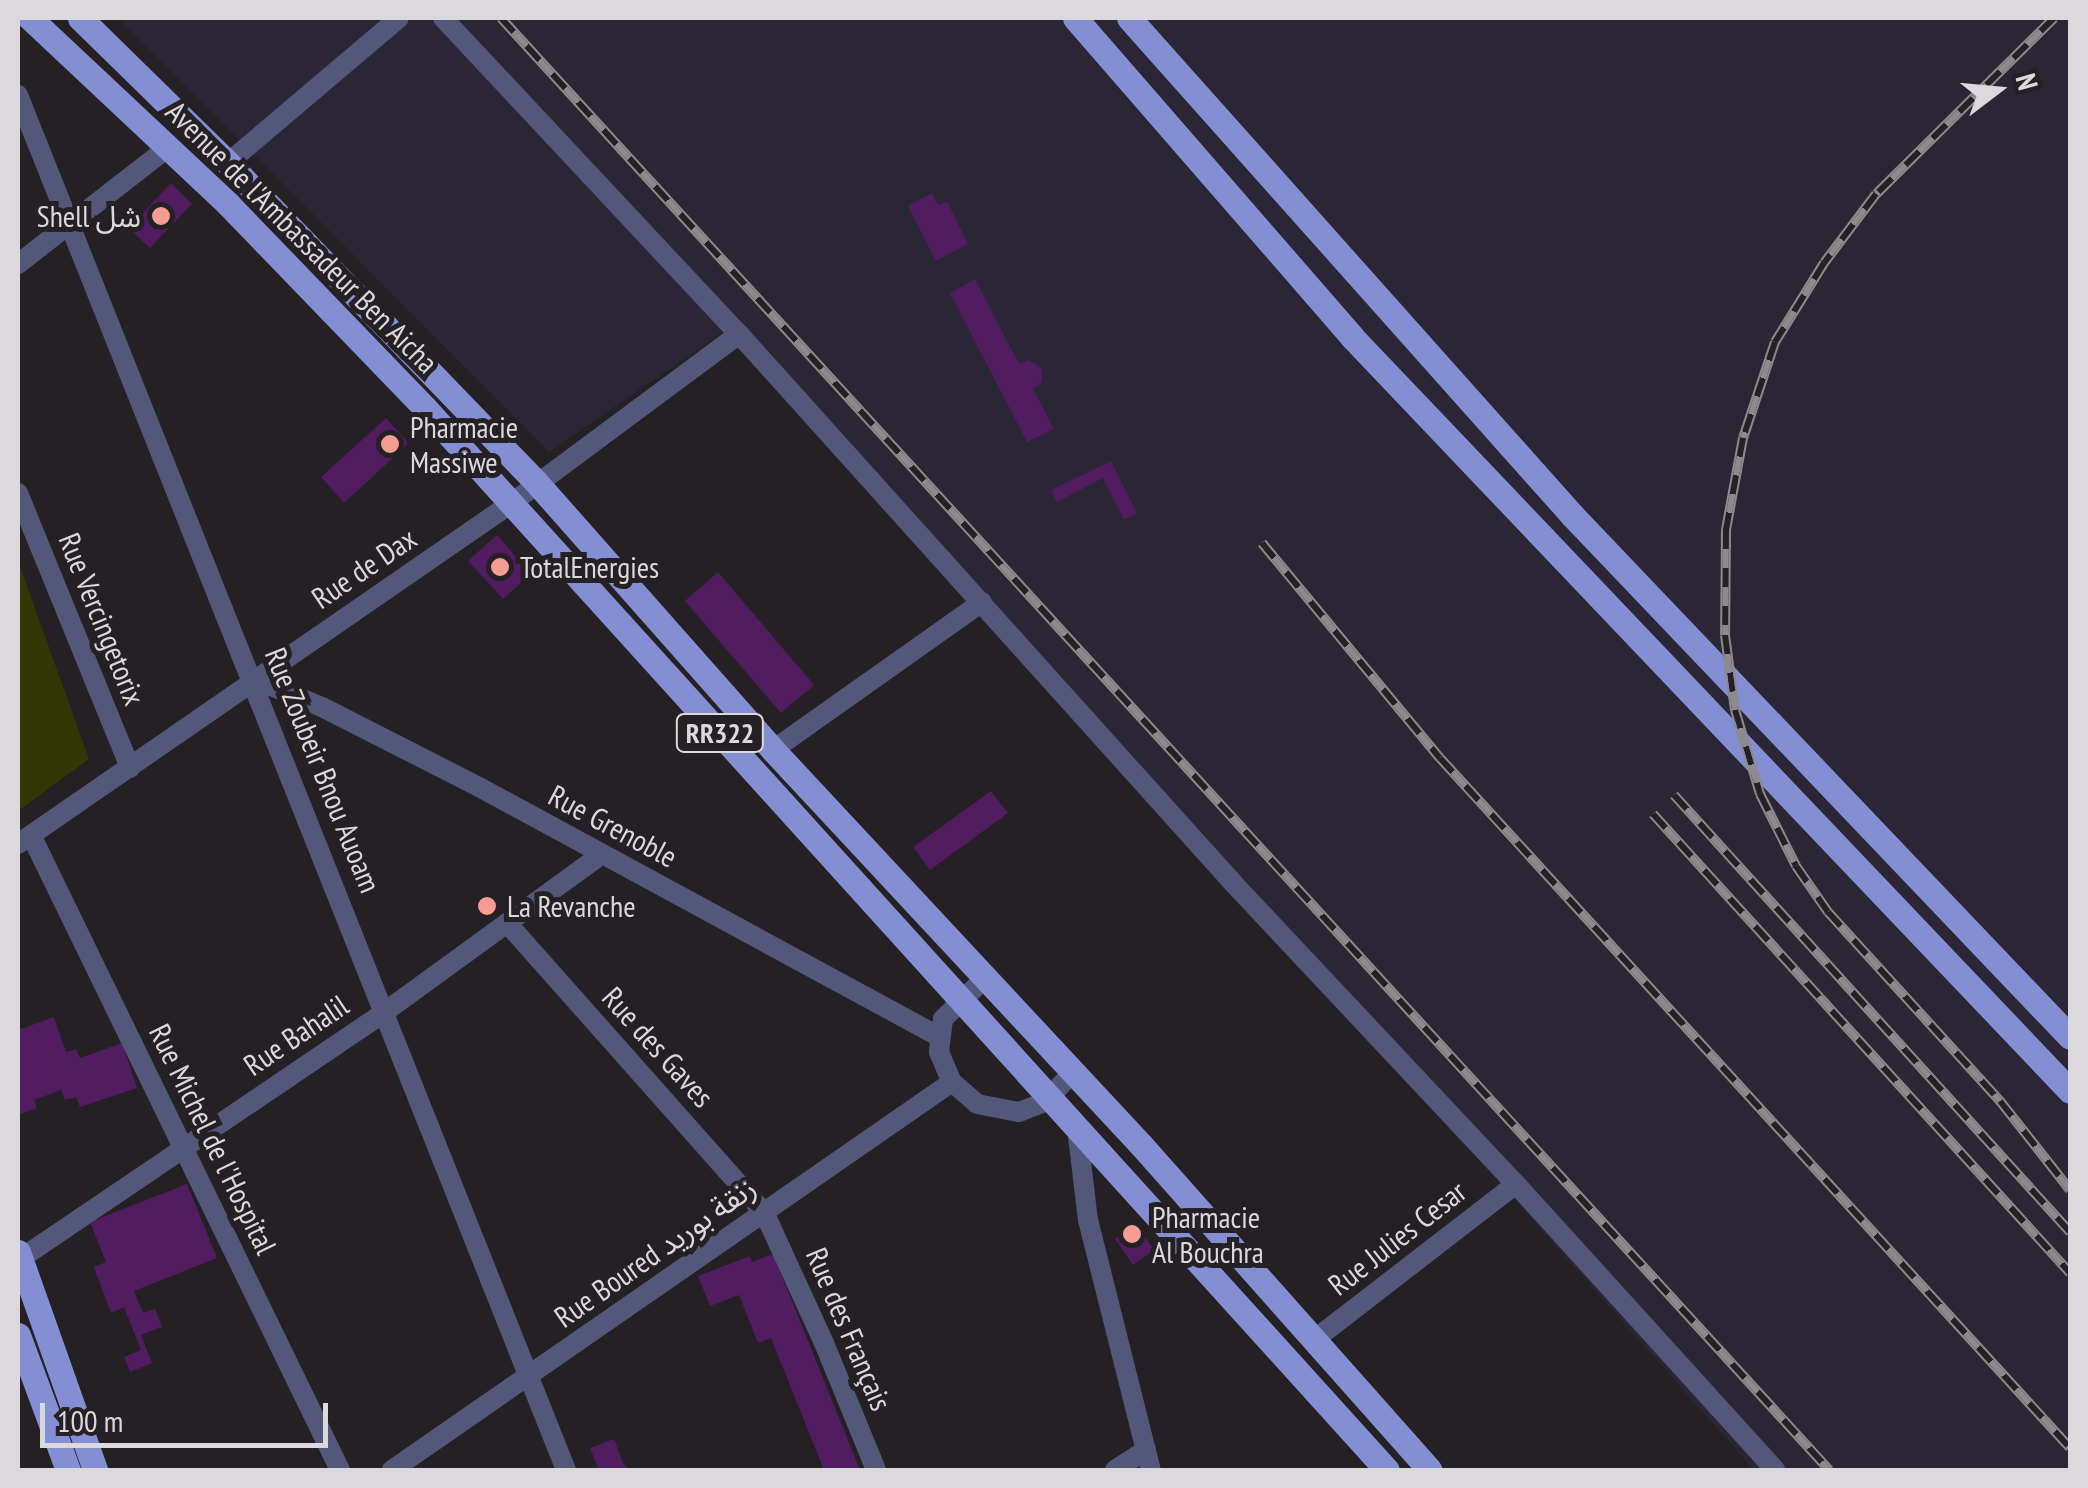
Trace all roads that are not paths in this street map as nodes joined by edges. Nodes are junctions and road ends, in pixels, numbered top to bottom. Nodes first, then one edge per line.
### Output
1 (30, 18) edge
2 (80, 18) edge
3 (399, 18) edge
4 (443, 18) edge
5 (1075, 18) edge
6 (1130, 18) edge
7 (18, 95) edge
8 (169, 147) junction
9 (228, 163) junction
10 (70, 222) junction
11 (18, 264) edge
12 (739, 334) junction
13 (536, 482) junction
14 (18, 493) edge
15 (513, 502) junction
16 (982, 602) junction
17 (254, 679) junction
18 (1738, 692) junction
19 (1715, 721) junction
20 (773, 750) junction
21 (130, 768) junction
22 (24, 839) edge
23 (601, 854) junction
24 (507, 923) junction
25 (986, 977) junction
26 (961, 1001) junction
27 (386, 1011) junction
28 (938, 1036) junction
29 (2070, 1037) edge
30 (1073, 1071) junction
31 (952, 1082) junction
32 (2069, 1086) edge
33 (1049, 1099) junction
34 (1077, 1128) junction
35 (184, 1147) junction
36 (1516, 1184) junction
37 (764, 1212) junction
38 (19, 1256) edge
39 (18, 1335) edge
40 (1314, 1340) junction
41 (528, 1376) junction
42 (1148, 1460) edge
43 (68, 1470) edge
44 (95, 1470) edge
45 (340, 1470) edge
46 (392, 1470) edge
47 (566, 1470) edge
48 (876, 1470) edge
49 (1115, 1470) edge
50 (1387, 1470) edge
51 (1430, 1470) edge
52 (1775, 1470) edge

1 - 8 main road, Avenue de l'Ambassadeur Ben Aicha / RR322
2 - 9 main road, Avenue de l'Ambassadeur Ben Aicha / RR322
3 - 9 street
4 - 12 street
5 - 19 main road
6 - 18 main road
7 - 10 street, Rue Zoubeir Bnou Auoam
8 - 10 street
8 - 15 main road, Avenue de l'Ambassadeur Ben Aicha / RR322
9 - 13 main road, Avenue de l'Ambassadeur Ben Aicha / RR322
10 - 11 street
10 - 17 street, Rue Zoubeir Bnou Auoam
12 - 13 street, Rue de Dax
12 - 16 street
13 - 15 street, Rue de Dax
13 - 20 main road, Avenue de l'Ambassadeur Ben Aicha / RR322
14 - 21 street, Rue Vercingetorix
15 - 17 street, Rue de Dax
15 - 26 main road, Avenue de l'Ambassadeur Ben Aicha / RR322
16 - 20 street
16 - 36 street
17 - 21 street, Rue de Dax
17 - 23 street, Rue Grenoble
17 - 27 street, Rue Zoubeir Bnou Auoam
18 - 19 main road
18 - 29 main road
19 - 32 main road
20 - 25 main road, Avenue de l'Ambassadeur Ben Aicha / RR322
21 - 22 street, Rue de Dax
22 - 35 street, Rue Michel de l'Hospital
23 - 24 street, Rue Bahalil
23 - 28 street, Rue Grenoble
24 - 27 street, Rue Bahalil
24 - 37 street, Rue des Gaves
25 - 26 street
25 - 30 main road, Avenue de l'Ambassadeur Ben Aicha / RR322
26 - 28 street
26 - 33 main road, Avenue de l'Ambassadeur Ben Aicha / RR322
27 - 35 street, Rue Bahalil
27 - 41 street, Rue Zoubeir Bnou Auoam
28 - 31 street
30 - 33 street
30 - 40 main road, Avenue de l'Ambassadeur Ben Aicha / RR322
31 - 33 street
31 - 37 street, Rue Boured زنقة بوريد
33 - 34 main road, Avenue de l'Ambassadeur Ben Aicha / RR322
34 - 42 street
34 - 50 main road, Avenue de l'Ambassadeur Ben Aicha / RR322
35 - 38 street, Rue Bahalil
35 - 45 street, Rue Michel de l'Hospital
36 - 40 street, Rue Julies Cesar
36 - 52 street
37 - 41 street, Rue Boured زنقة بوريد
37 - 48 street, Rue des Français
38 - 44 main road
39 - 43 main road
40 - 51 main road, Avenue de l'Ambassadeur Ben Aicha / RR322
41 - 46 street, Rue Boured زنقة بوريد
41 - 47 street, Rue Zoubeir Bnou Auoam
42 - 49 street

